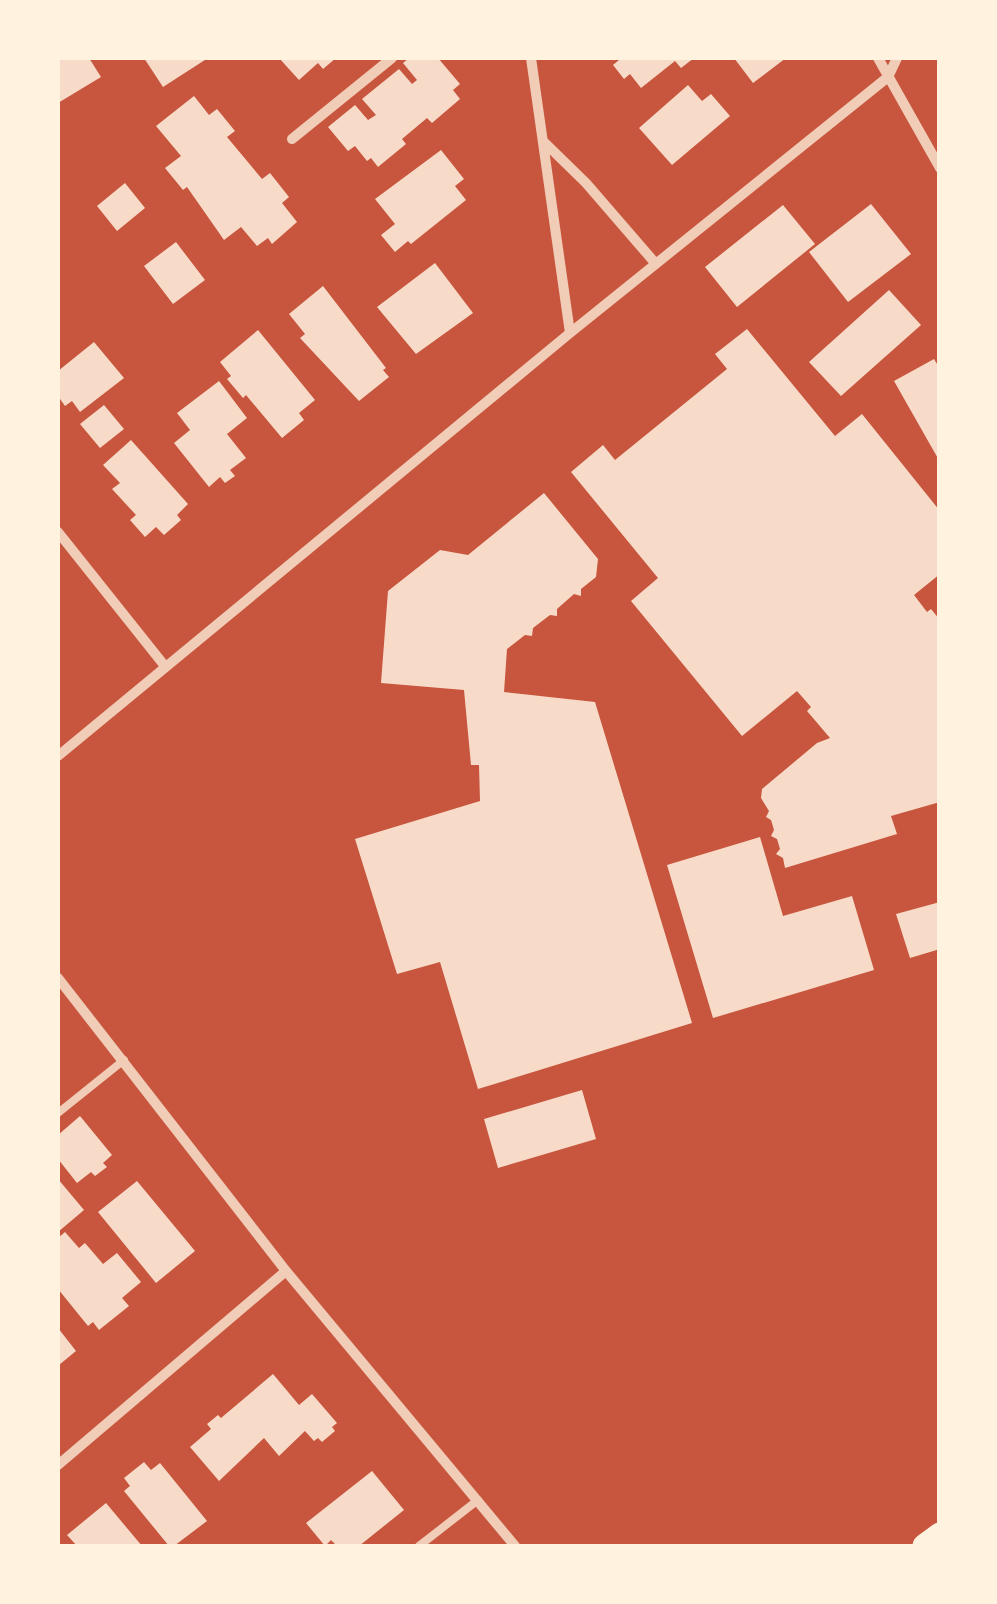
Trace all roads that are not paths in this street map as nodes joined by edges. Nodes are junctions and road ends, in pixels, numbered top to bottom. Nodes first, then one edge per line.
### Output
1 (392, 58) edge
2 (531, 58) edge
3 (878, 58) edge
4 (897, 58) edge
5 (888, 76) junction
6 (292, 139) dead end
7 (544, 142) junction
8 (940, 168) edge
9 (656, 264) junction
10 (570, 333) junction
11 (58, 532) edge
12 (164, 666) junction
13 (58, 756) edge
14 (58, 978) edge
15 (124, 1060) junction
16 (58, 1114) edge
17 (286, 1271) junction
18 (58, 1465) edge
19 (478, 1500) junction
20 (940, 1535) edge
21 (419, 1546) edge
22 (514, 1546) edge
23 (925, 1546) edge

1 - 6 street
2 - 7 street
3 - 5 street
4 - 5 street
5 - 8 street
5 - 9 street
7 - 9 street
7 - 10 street
9 - 10 street
10 - 12 street
11 - 12 street
12 - 13 street
14 - 15 street
15 - 16 lane
15 - 17 street
17 - 18 street
17 - 19 street
19 - 21 lane
19 - 22 street
20 - 23 main road

